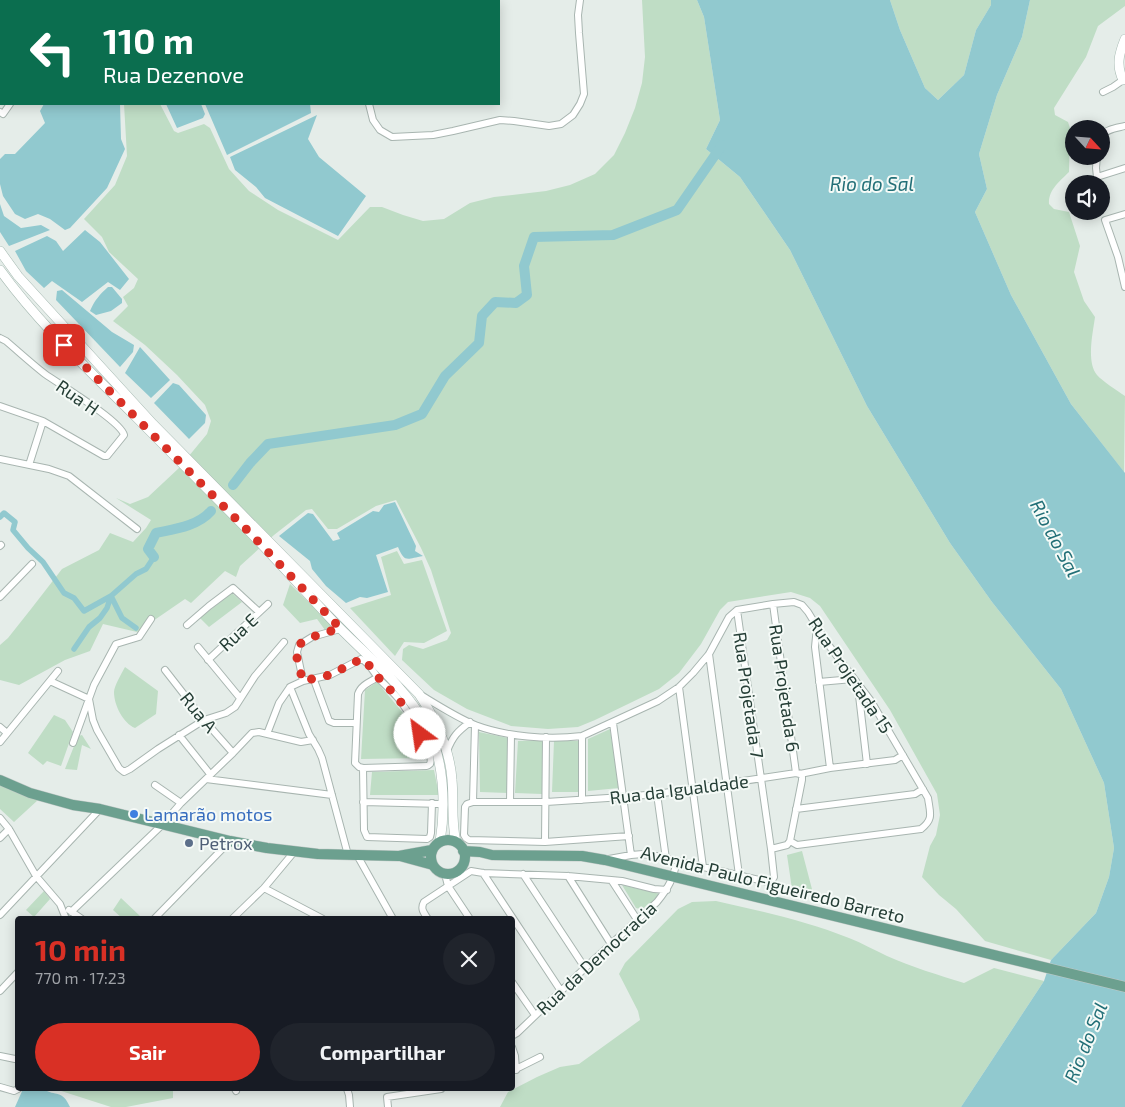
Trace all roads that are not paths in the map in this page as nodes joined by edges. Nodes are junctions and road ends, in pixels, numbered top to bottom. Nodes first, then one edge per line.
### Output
1 (580, 0) edge
2 (1125, 39) edge
3 (1124, 80) edge
4 (1103, 92) dead end
5 (9, 105) edge
6 (369, 105) edge
7 (1, 115) edge
8 (1125, 126) edge
9 (1110, 131) edge
10 (1096, 165) edge
11 (1125, 168) edge
12 (1125, 214) edge
13 (0, 251) edge
14 (1125, 255) edge
15 (1118, 257) junction
16 (0, 270) edge
17 (1125, 287) edge
18 (0, 338) edge
19 (0, 406) edge
20 (43, 421) junction
21 (0, 459) edge
22 (29, 465) junction
23 (137, 529) dead end
24 (32, 564) dead end
25 (0, 597) edge
26 (268, 604) dead end
27 (773, 604) junction
28 (737, 610) junction
29 (259, 612) junction
30 (151, 619) dead end
31 (187, 625) dead end
32 (817, 627) junction
33 (340, 628) junction
34 (284, 642) dead end
35 (198, 647) dead end
36 (709, 654) junction
37 (208, 660) junction
38 (165, 670) dead end
39 (58, 671) dead end
40 (378, 677) junction
41 (853, 678) junction
42 (314, 680) junction
43 (50, 681) junction
44 (303, 681) junction
45 (819, 682) junction
46 (858, 686) junction
47 (290, 687) junction
48 (678, 687) junction
49 (419, 694) junction
50 (240, 698) junction
51 (89, 700) junction
52 (204, 720) junction
53 (356, 723) junction
54 (473, 723) junction
55 (613, 723) junction
56 (0, 727) edge
57 (7, 734) junction
58 (267, 734) junction
59 (179, 735) junction
60 (511, 735) junction
61 (582, 736) junction
62 (546, 737) junction
63 (313, 740) junction
64 (0, 742) edge
65 (73, 743) dead end
66 (447, 751) junction
67 (233, 753) junction
68 (903, 755) junction
69 (867, 764) junction
70 (363, 768) junction
71 (830, 768) junction
72 (798, 774) junction
73 (208, 777) junction
74 (761, 779) junction
75 (0, 780) edge
76 (155, 784) dead end
77 (727, 784) junction
78 (692, 788) junction
79 (923, 789) junction
80 (657, 794) junction
81 (332, 795) junction
82 (623, 797) junction
83 (582, 800) junction
84 (363, 802) junction
85 (510, 802) junction
86 (546, 802) junction
87 (181, 803) junction
88 (432, 803) junction
89 (470, 803) junction
90 (442, 804) junction
91 (100, 809) junction
92 (796, 809) junction
93 (0, 818) edge
94 (164, 824) junction
95 (9, 829) junction
96 (629, 836) junction
97 (0, 838) edge
98 (230, 840) junction
99 (790, 841) junction
100 (440, 842) junction
101 (456, 842) junction
102 (546, 842) junction
103 (771, 849) junction
104 (432, 850) junction
105 (463, 851) junction
106 (294, 852) junction
107 (352, 855) junction
108 (492, 855) junction
109 (631, 855) junction
110 (399, 856) junction
111 (666, 858) junction
112 (605, 860) junction
113 (677, 861) junction
114 (433, 865) junction
115 (465, 867) junction
116 (703, 867) junction
117 (483, 873) junction
118 (445, 874) junction
119 (523, 874) junction
120 (739, 875) junction
121 (36, 876) junction
122 (568, 876) junction
123 (674, 876) junction
124 (612, 881) junction
125 (448, 886) junction
126 (264, 888) junction
127 (667, 890) junction
128 (60, 904) junction
129 (71, 912) junction
130 (0, 915) edge
131 (65, 916) edge
132 (77, 916) edge
133 (157, 916) edge
134 (235, 916) edge
135 (317, 916) edge
136 (391, 916) edge
137 (426, 916) edge
138 (468, 916) edge
139 (511, 916) edge
140 (638, 921) junction
141 (515, 922) edge
142 (611, 944) junction
143 (585, 968) junction
144 (15, 975) edge
145 (515, 986) edge
146 (1125, 987) edge
147 (0, 991) edge
148 (560, 991) junction
149 (535, 1015) junction
150 (515, 1033) edge
151 (0, 1056) edge
152 (540, 1057) dead end
153 (15, 1058) edge
154 (515, 1070) edge
155 (0, 1087) edge
156 (15, 1090) edge
157 (348, 1091) edge
158 (428, 1091) edge
159 (350, 1107) edge
160 (388, 1107) edge

1 - 6 street
2 - 3 main road
3 - 4 street
5 - 7 street
8 - 9 street
10 - 11 street
12 - 15 street
13 - 49 main road
14 - 15 street
15 - 17 street
16 - 33 main road
18 - 20 street, Rua H
19 - 20 street
20 - 22 street
21 - 22 street
22 - 23 street
24 - 25 street
26 - 29 street, Rua E
27 - 28 street, Rua Projetada 15
27 - 32 street, Rua Projetada 15
27 - 72 street, Rua Projetada 6
28 - 36 street
28 - 74 street, Rua Projetada 7
29 - 31 street
29 - 37 street, Rua E
30 - 51 street
32 - 41 street, Rua Projetada 15
32 - 45 street
33 - 44 street
33 - 90 main road
34 - 50 street
35 - 37 street
36 - 48 street
36 - 77 street
37 - 50 street
38 - 52 street, Rua A
39 - 43 street
40 - 42 street
40 - 53 street
40 - 70 street
41 - 45 street
41 - 46 street, Rua Projetada 15
42 - 44 street
42 - 53 street
43 - 51 street
43 - 57 street
44 - 47 street
45 - 71 street
46 - 68 street, Rua Projetada 15
46 - 69 street
47 - 58 street
47 - 63 street
48 - 55 street
48 - 78 street
49 - 54 street
49 - 66 main road
50 - 52 street
51 - 59 street
51 - 65 street
52 - 59 street
52 - 67 street, Rua A
53 - 70 street
54 - 60 street
54 - 66 street
54 - 89 street
55 - 61 street
55 - 82 street
56 - 57 street
57 - 64 street
58 - 63 street
58 - 67 street
59 - 73 street
60 - 62 street
60 - 85 street
61 - 62 street
61 - 83 street
62 - 86 street
63 - 81 street
66 - 101 main road
67 - 73 street
68 - 69 street, Rua da Igualdade
68 - 79 street, Rua Projetada 15
69 - 71 street, Rua da Igualdade
70 - 84 street
71 - 72 street, Rua da Igualdade
72 - 74 street, Rua da Igualdade
72 - 92 street
73 - 81 street
73 - 87 street
74 - 77 street, Rua da Igualdade
74 - 103 street, Rua Projetada 7
75 - 91 main road
76 - 87 street
77 - 78 street, Rua da Igualdade
77 - 120 street
78 - 80 street, Rua da Igualdade
78 - 116 street
79 - 92 street
79 - 99 street, Rua Projetada 15
80 - 82 street, Rua da Igualdade
80 - 111 street
81 - 107 street
82 - 83 street, Rua da Igualdade
82 - 96 street
83 - 86 street, Rua da Igualdade
84 - 88 street
84 - 88 street
85 - 86 street, Rua da Igualdade
85 - 89 street, Rua da Igualdade
86 - 102 street
87 - 94 street
88 - 90 street
89 - 102 street
90 - 100 main road
91 - 94 main road
91 - 121 street
92 - 99 street
93 - 95 street
94 - 98 main road
94 - 129 street
95 - 97 street
95 - 121 street
96 - 102 street
96 - 109 street
98 - 106 main road
98 - 133 street
99 - 103 street
100 - 101 main road
100 - 104 main road
101 - 105 main road
103 - 120 street, Rua Projetada 7
104 - 110 main road
104 - 114 main road
105 - 108 main road, Avenida Paulo Figueiredo Barreto
105 - 115 main road
106 - 107 main road
106 - 126 street
107 - 110 main road
107 - 136 street
108 - 112 main road, Avenida Paulo Figueiredo Barreto
108 - 115 main road, Avenida Paulo Figueiredo Barreto
109 - 111 street
109 - 112 street
110 - 114 main road
111 - 113 street
112 - 123 main road, Avenida Paulo Figueiredo Barreto
113 - 116 street
113 - 123 street, Rua da Democracia
114 - 118 main road
115 - 117 street
115 - 118 main road, Avenida Paulo Figueiredo Barreto
115 - 125 street
116 - 120 street
117 - 119 street
117 - 139 street
118 - 125 street
119 - 122 street
119 - 143 street
121 - 128 street
121 - 130 street
122 - 124 street
122 - 142 street
123 - 127 street, Rua da Democracia
123 - 146 main road, Avenida Paulo Figueiredo Barreto
124 - 127 street
124 - 140 street
125 - 137 street
125 - 138 street
126 - 134 street
126 - 135 street
127 - 140 street, Rua da Democracia
128 - 129 street
128 - 131 street
129 - 132 street
140 - 142 street, Rua da Democracia
141 - 148 street
142 - 143 street, Rua da Democracia
143 - 148 street, Rua da Democracia
144 - 147 street
145 - 149 street
148 - 149 street, Rua da Democracia
149 - 150 street, Rua da Democracia
151 - 153 street
152 - 154 street
155 - 156 street
157 - 159 street
158 - 160 street

